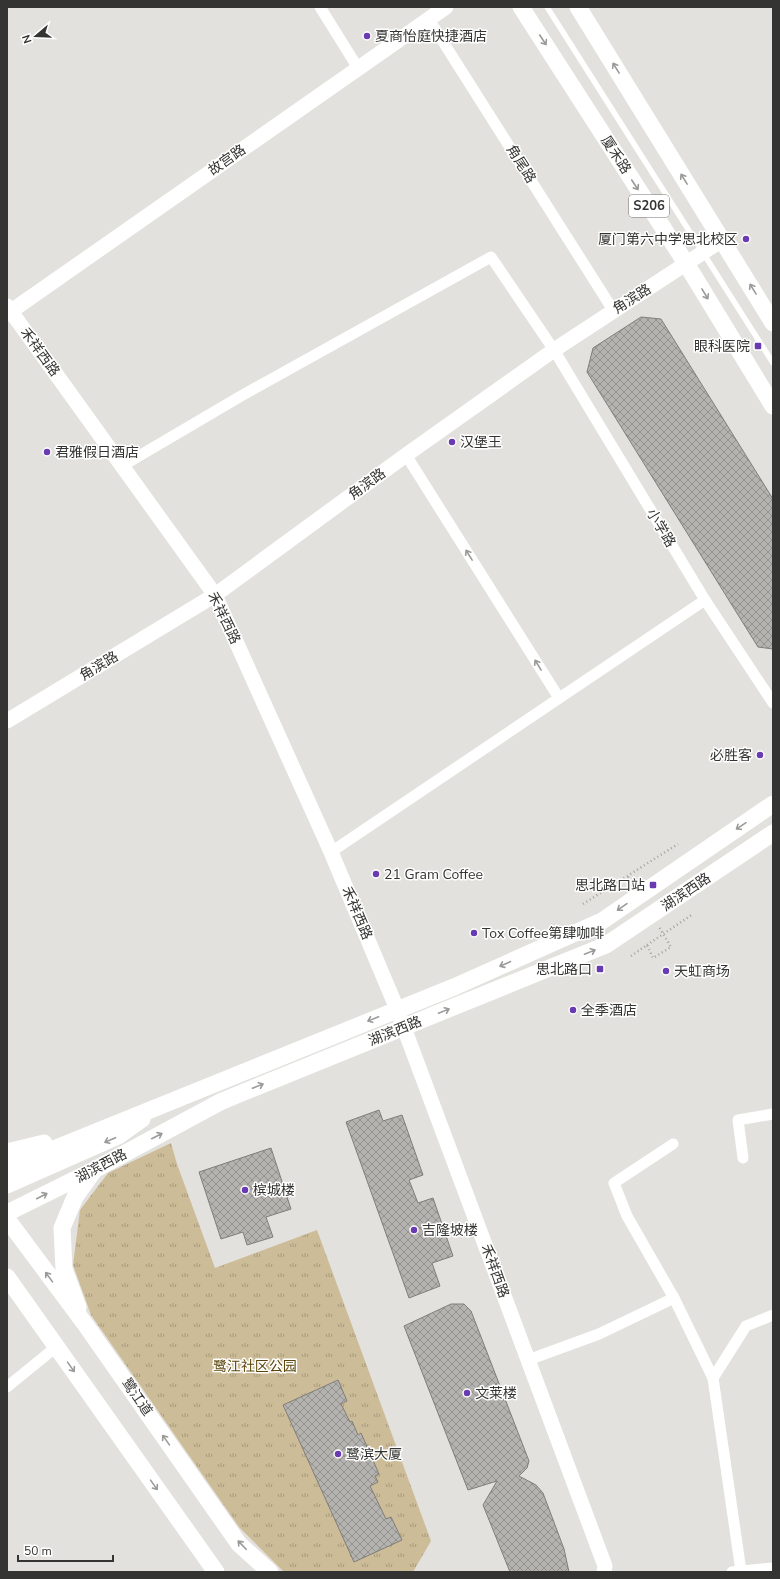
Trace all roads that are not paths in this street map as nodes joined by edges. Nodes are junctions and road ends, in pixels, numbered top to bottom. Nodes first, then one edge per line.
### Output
1 (320, 7) edge
2 (446, 7) edge
3 (522, 7) edge
4 (547, 7) edge
5 (578, 7) edge
6 (428, 18) junction
7 (358, 68) junction
8 (722, 240) junction
9 (687, 265) junction
10 (613, 310) junction
11 (8, 311) edge
12 (773, 322) edge
13 (554, 350) junction
14 (773, 363) edge
15 (773, 406) edge
16 (406, 455) junction
17 (122, 466) junction
18 (215, 595) junction
19 (705, 600) junction
20 (559, 698) junction
21 (773, 703) edge
22 (7, 721) edge
23 (773, 804) edge
24 (773, 833) edge
25 (331, 852) junction
26 (397, 1009) junction
27 (404, 1027) junction
28 (165, 1102) junction
29 (773, 1114) edge
30 (95, 1131) junction
31 (673, 1144) dead end
32 (7, 1152) edge
33 (743, 1158) dead end
34 (7, 1168) edge
35 (94, 1170) junction
36 (7, 1185) edge
37 (7, 1213) edge
38 (7, 1219) edge
39 (7, 1277) edge
40 (7, 1293) edge
41 (674, 1298) junction
42 (32, 1313) junction
43 (773, 1315) edge
44 (85, 1324) junction
45 (56, 1347) junction
46 (528, 1360) junction
47 (713, 1378) junction
48 (7, 1387) edge
49 (773, 1568) edge
50 (216, 1572) edge
51 (270, 1572) edge
52 (604, 1572) edge
53 (736, 1572) edge

1 - 7 street
2 - 6 street, 故宫路
3 -> 9 main road, 厦禾路 / S206
4 - 14 lane
8 -> 5 main road
6 - 7 street, 故宫路
6 - 10 street, 角尾路
7 - 11 street, 故宫路
8 - 9 street, 角滨路
12 -> 8 main road
9 - 10 street, 角滨路
9 -> 15 main road, 厦禾路 / S206
10 - 13 street, 角滨路
11 - 17 street, 禾祥西路
13 - 16 street, 角滨路
13 - 17 street, 小学路
13 - 19 street, 小学路
16 - 18 street, 角滨路
20 -> 16 street
17 - 18 street, 禾祥西路
18 - 22 street, 角滨路
18 - 25 street, 禾祥西路
19 - 20 street
19 - 21 street, 小学路
20 - 25 street
23 -> 26 main road, 湖滨西路
27 -> 24 main road, 湖滨西路
25 - 26 street, 禾祥西路
26 - 27 street, 禾祥西路
26 -> 28 main road, 湖滨西路
35 -> 27 main road, 湖滨西路
27 - 46 street, 禾祥西路
28 - 30 main road, 湖滨西路
28 -> 36 main road
29 - 33 street
30 - 32 main road
30 - 34 main road, 湖滨西路
31 - 41 street
37 -> 35 main road, 湖滨西路
35 - 44 main road
44 -> 38 main road, 鹭江道
39 - 42 main road
40 - 42 street
41 - 46 street
41 - 47 street
42 - 45 main road
43 - 47 street
51 -> 44 main road, 鹭江道
45 - 48 street
45 -> 50 main road
46 - 52 street, 禾祥西路
47 - 53 street
49 - 53 street

